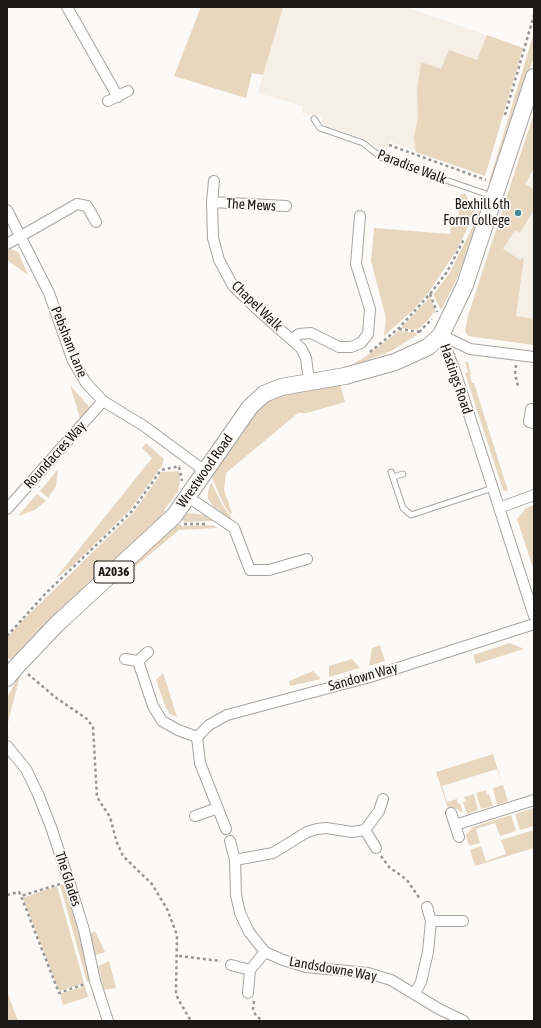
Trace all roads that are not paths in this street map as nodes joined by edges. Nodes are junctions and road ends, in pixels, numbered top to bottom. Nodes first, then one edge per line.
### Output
1 (67, 7) edge
2 (534, 77) edge
3 (128, 91) dead end
4 (314, 119) dead end
5 (214, 181) dead end
6 (488, 195) junction
7 (212, 202) junction
8 (286, 206) dead end
9 (7, 210) edge
10 (360, 216) dead end
11 (96, 222) dead end
12 (20, 236) junction
13 (7, 244) edge
14 (440, 335) junction
15 (292, 339) junction
16 (534, 357) edge
17 (309, 381) junction
18 (103, 401) junction
19 (531, 409) dead end
20 (534, 423) edge
21 (205, 471) junction
22 (403, 474) dead end
23 (493, 488) junction
24 (534, 495) edge
25 (188, 497) junction
26 (499, 508) junction
27 (7, 509) edge
28 (307, 559) dead end
29 (534, 616) edge
30 (534, 624) edge
31 (148, 652) dead end
32 (125, 659) dead end
33 (138, 661) junction
34 (11, 672) edge
35 (197, 737) junction
36 (7, 746) edge
37 (383, 799) dead end
38 (534, 800) edge
39 (218, 808) junction
40 (451, 812) dead end
41 (195, 816) dead end
42 (455, 825) junction
43 (226, 829) dead end
44 (365, 830) junction
45 (459, 837) dead end
46 (230, 841) dead end
47 (376, 848) road end
48 (236, 860) junction
49 (427, 907) road end
50 (431, 921) junction
51 (463, 921) dead end
52 (265, 952) junction
53 (231, 964) road end
54 (250, 970) junction
55 (248, 993) road end
56 (415, 993) junction
57 (108, 1021) edge
58 (464, 1021) edge

1 - 3 street
2 - 6 main road, Hastings Road / A2036
4 - 6 lane, Paradise Walk
5 - 7 street, The Mews
6 - 14 main road, Hastings Road / A2036
7 - 8 street, The Mews
7 - 15 street, Chapel Walk
9 - 12 street, Pebsham Lane
10 - 15 street
11 - 12 street
12 - 13 street
12 - 18 street, Pebsham Lane
14 - 16 street
14 - 17 main road, Wrestwood Road / A2036
14 - 23 street, Hastings Road
15 - 17 street, Chapel Walk
17 - 21 main road, Wrestwood Road / A2036
18 - 21 street, Pebsham Lane
18 - 27 street, Roundacres Way
19 - 20 street
21 - 25 main road, Wrestwood Road / A2036
22 - 23 lane
23 - 26 street, Hastings Road
24 - 26 street
25 - 28 street
25 - 34 main road, Wrestwood Road / A2036
26 - 29 street, Hastings Road
30 - 35 street, Sandown Way
31 - 33 street
32 - 33 street
33 - 35 street
35 - 39 street
36 - 57 street, The Glades
37 - 44 street
38 - 42 street
39 - 41 street
39 - 43 street
40 - 42 street
42 - 45 street
44 - 47 street
44 - 48 street
46 - 48 street, Landsdowne Way
48 - 52 street, Landsdowne Way
49 - 50 street
50 - 51 street
50 - 56 street
52 - 54 street
52 - 56 street, Landsdowne Way
53 - 54 street
54 - 55 street
56 - 58 street, Landsdowne Way

